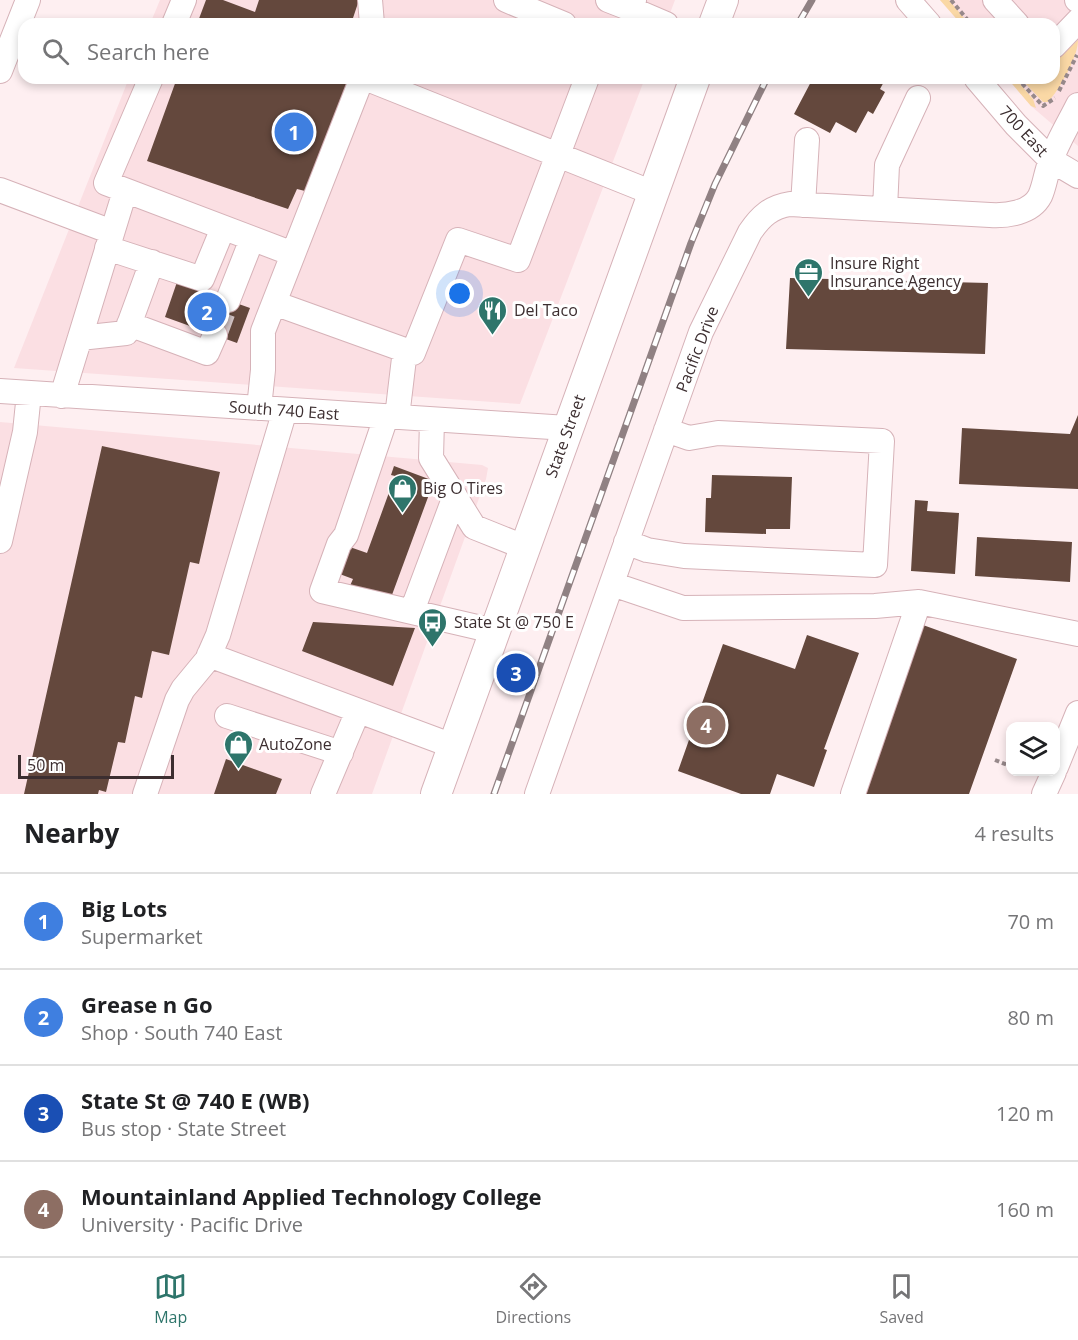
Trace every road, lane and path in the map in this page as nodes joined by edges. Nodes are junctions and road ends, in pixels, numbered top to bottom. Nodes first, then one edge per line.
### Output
1 (28, 0) edge
2 (184, 0) edge
3 (370, 0) edge
4 (508, 0) edge
5 (608, 0) edge
6 (723, 0) edge
7 (908, 0) edge
8 (951, 0) edge
9 (995, 0) edge
10 (633, 4) edge
11 (21, 18) edge
12 (176, 18) edge
13 (372, 18) edge
14 (550, 18) edge
15 (656, 18) edge
16 (716, 18) edge
17 (924, 18) edge
18 (966, 18) edge
19 (1012, 18) edge
20 (1078, 21) edge
21 (18, 26) edge
22 (1060, 40) edge
23 (1078, 53) edge
24 (0, 72) edge
25 (148, 84) edge
26 (362, 84) edge
27 (379, 84) edge
28 (585, 84) edge
29 (693, 84) edge
30 (981, 84) edge
31 (1023, 84) edge
32 (918, 98) dead end
33 (1078, 105) edge
34 (807, 140) dead end
35 (558, 155) junction
36 (1051, 160) junction
37 (1078, 176) edge
38 (0, 190) edge
39 (125, 191) junction
40 (653, 193) junction
41 (803, 205) junction
42 (885, 209) junction
43 (223, 228) junction
44 (252, 239) junction
45 (110, 240) junction
46 (293, 254) junction
47 (152, 262) junction
48 (228, 300) tunnel mouth
49 (274, 303) junction
50 (129, 324) junction
51 (215, 335) tunnel mouth
52 (80, 338) junction
53 (405, 350) junction
54 (0, 392) edge
55 (29, 393) junction
56 (62, 396) junction
57 (259, 408) junction
58 (285, 410) junction
59 (391, 417) junction
60 (432, 420) junction
61 (567, 429) junction
62 (666, 430) junction
63 (455, 496) junction
64 (0, 541) edge
65 (626, 542) junction
66 (525, 547) junction
67 (612, 584) junction
68 (919, 602) junction
69 (412, 611) junction
70 (494, 631) junction
71 (1078, 634) edge
72 (209, 655) junction
73 (358, 711) junction
74 (1078, 713) edge
75 (227, 716) dead end
76 (453, 746) junction
77 (341, 753) junction
78 (1060, 757) edge
79 (995, 760) dead end
80 (1006, 764) edge
81 (1052, 776) edge
82 (145, 794) edge
83 (323, 794) edge
84 (436, 794) edge
85 (537, 794) edge
86 (853, 794) edge
87 (1044, 794) edge

1 - 11 street
2 - 12 street
3 - 13 street
4 - 14 street
5 - 10 street
6 - 16 main road
7 - 17 street
8 - 18 path
9 - 19 street
10 - 15 street
20 - 22 street
21 - 24 street
23 - 31 path
25 - 39 street
26 - 46 street
27 - 35 street
28 - 35 street
29 - 40 main road, State Street
30 - 36 street, 700 East
32 - 42 street
33 - 36 street, Pacific Drive
34 - 41 street
35 - 40 street
35 - 53 street
36 - 37 street, 700 East
36 - 42 street, Pacific Drive
38 - 45 street
39 - 43 street
39 - 45 street
40 - 61 main road, State Street
41 - 42 street, Pacific Drive
41 - 62 street, Pacific Drive
43 - 44 street
43 - 47 street
44 - 46 street
44 - 48 street
45 - 47 street
45 - 52 street
46 - 49 street
47 - 50 street
49 - 53 street
49 - 57 street
50 - 51 street
50 - 52 street
52 - 56 street
53 - 59 street
54 - 55 street, South 740 East
55 - 56 street, South 740 East
55 - 64 street
56 - 57 street, South 740 East
57 - 58 street, South 740 East
58 - 59 street, South 740 East
58 - 72 street
59 - 60 street, South 740 East
59 - 69 street
60 - 61 street, South 740 East
60 - 63 street
61 - 66 main road, State Street
62 - 65 street, Pacific Drive
62 - 65 street
63 - 66 street
63 - 69 street
65 - 67 street, Pacific Drive
66 - 70 main road, State Street
67 - 68 street
67 - 85 street, Pacific Drive
68 - 71 street
68 - 86 street
69 - 70 street
70 - 76 main road, State Street
72 - 73 street
72 - 82 street
73 - 76 street
73 - 77 street
74 - 78 street
75 - 77 street
76 - 84 main road, State Street
77 - 83 street
79 - 80 path
81 - 87 street

